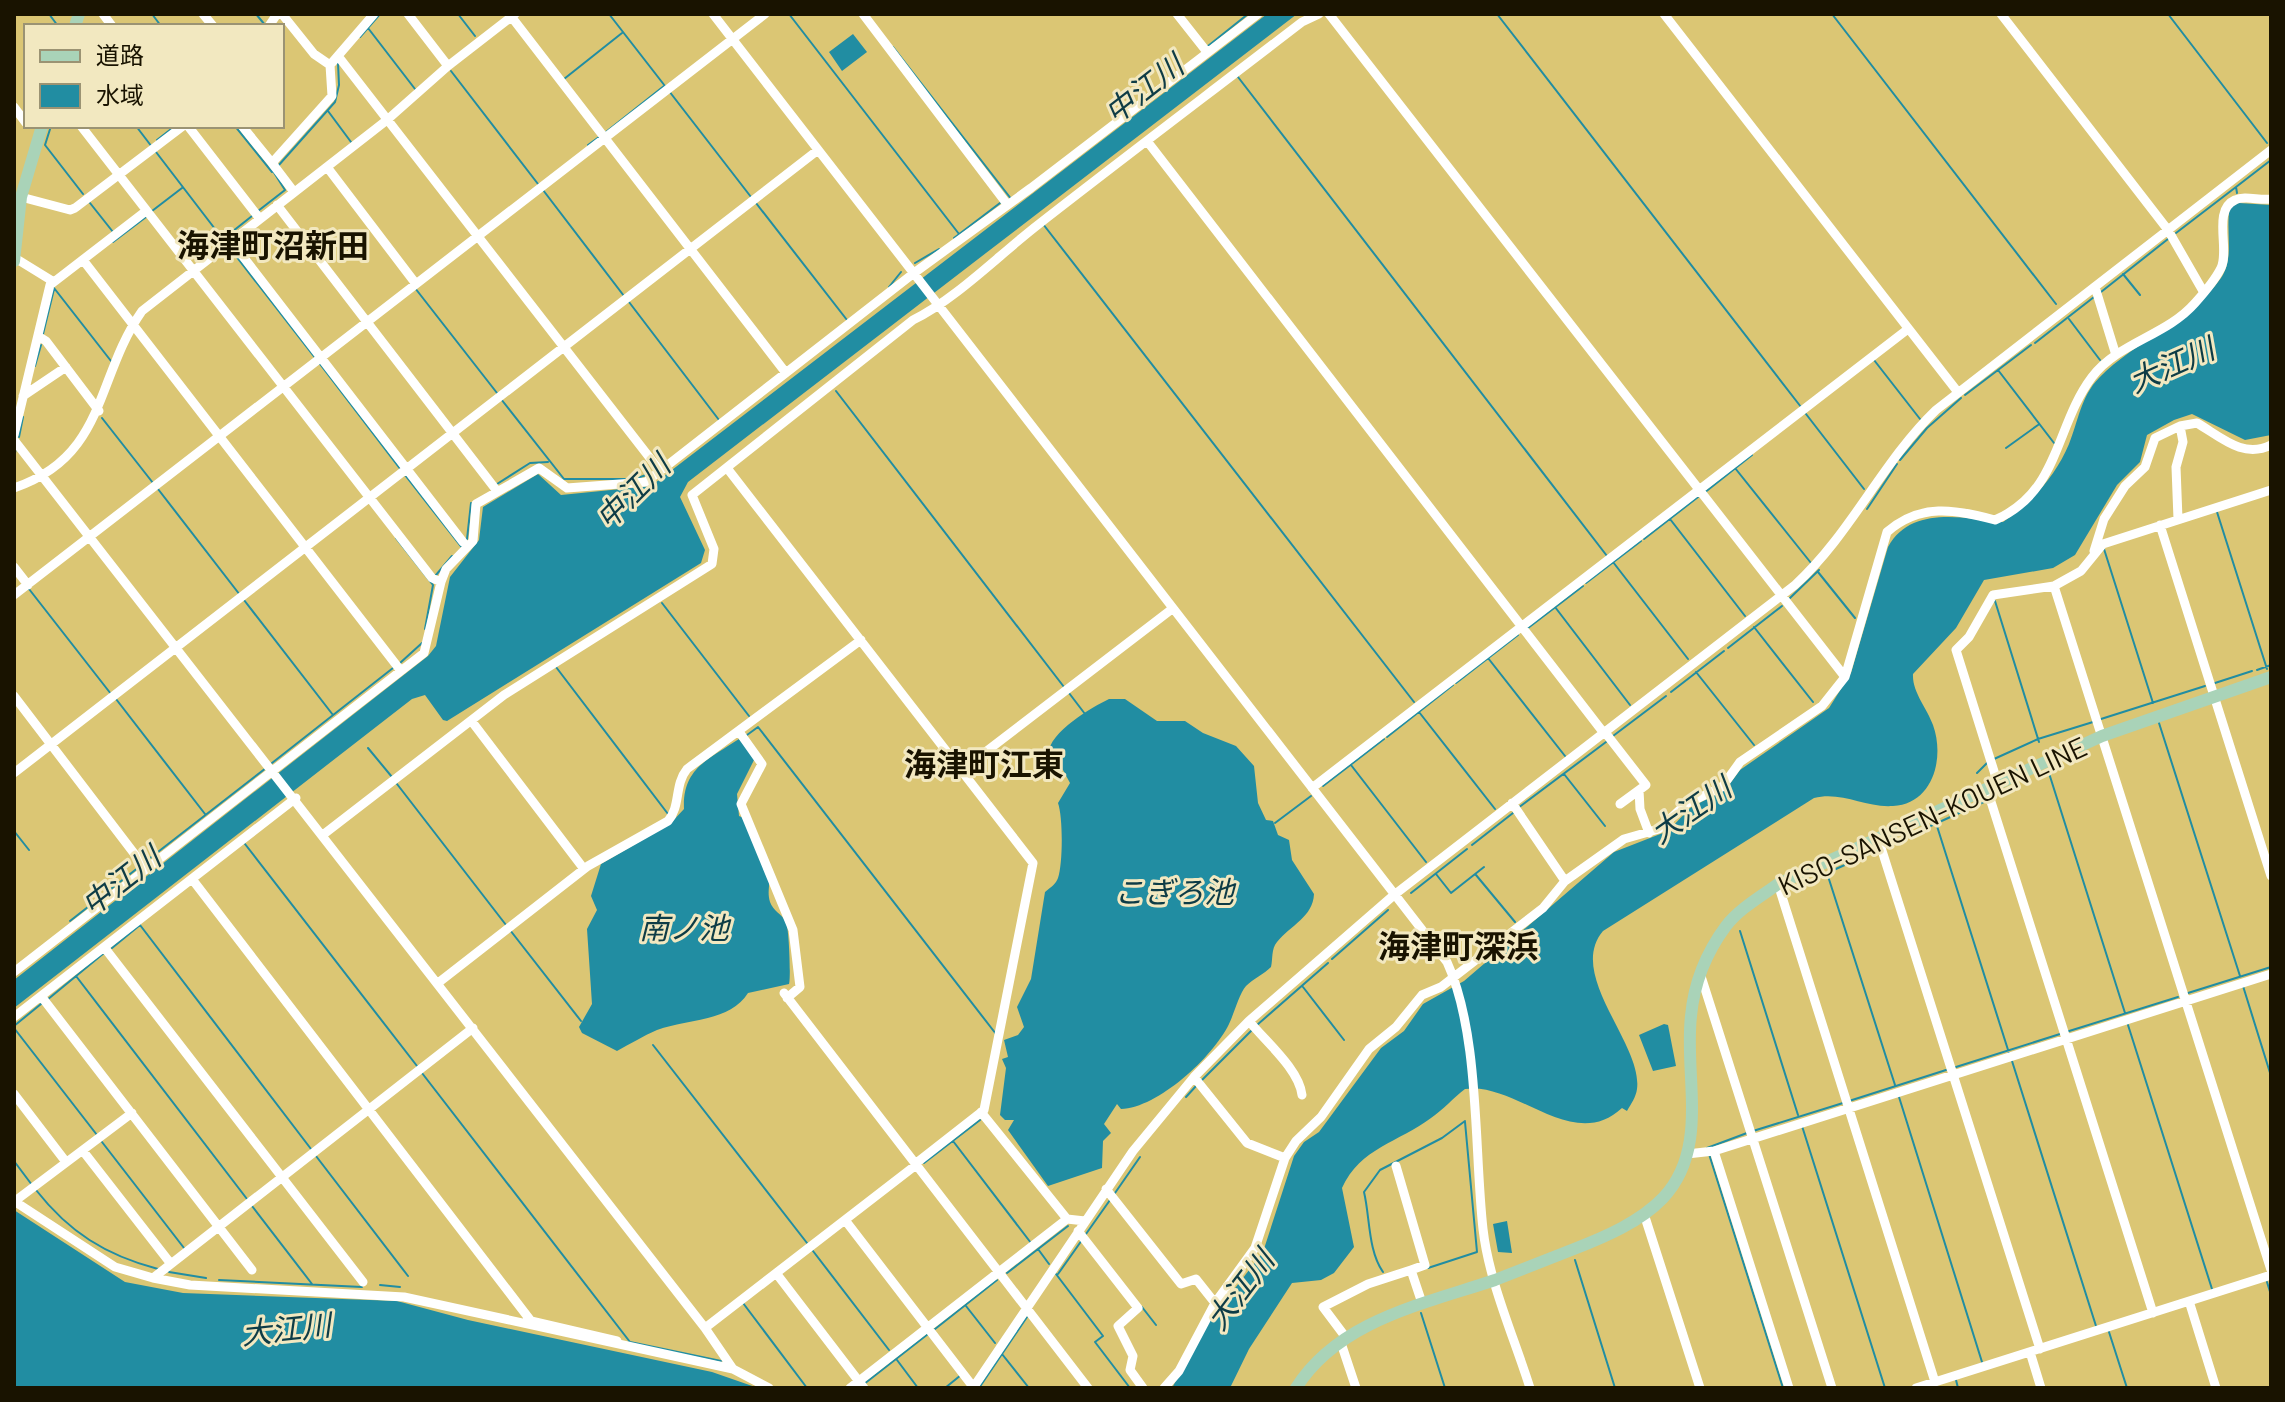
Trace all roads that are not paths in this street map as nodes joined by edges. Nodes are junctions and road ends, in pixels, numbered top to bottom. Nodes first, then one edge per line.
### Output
1 (279, 14) edge
2 (408, 14) edge
3 (713, 14) edge
4 (765, 14) edge
5 (863, 14) edge
6 (1177, 14) edge
7 (1258, 14) edge
8 (1319, 14) edge
9 (1329, 14) edge
10 (1664, 14) edge
11 (2001, 14) edge
12 (371, 15) edge
13 (512, 15) edge
14 (732, 39) junction
15 (1207, 52) junction
16 (338, 56) junction
17 (330, 65) junction
18 (448, 66) junction
19 (387, 120) junction
20 (83, 128) edge
21 (183, 128) edge
22 (188, 128) edge
23 (244, 128) edge
24 (40, 132) edge
25 (605, 137) junction
26 (1147, 141) junction
27 (818, 150) junction
28 (2271, 150) edge
29 (272, 163) junction
30 (327, 167) junction
31 (119, 175) junction
32 (294, 192) junction
33 (21, 197) junction
34 (2271, 199) edge
35 (1011, 202) junction
36 (277, 205) junction
37 (146, 211) junction
38 (260, 219) junction
39 (2168, 230) junction
40 (16, 232) edge
41 (478, 236) junction
42 (228, 243) junction
43 (690, 249) junction
44 (14, 259) edge
45 (83, 260) junction
46 (193, 270) junction
47 (915, 275) junction
48 (54, 282) junction
49 (416, 284) junction
50 (2095, 287) junction
51 (2203, 291) junction
52 (937, 304) junction
53 (368, 322) junction
54 (133, 325) junction
55 (1908, 329) junction
56 (38, 336) junction
57 (564, 347) junction
58 (2115, 352) junction
59 (319, 360) junction
60 (66, 367) junction
61 (786, 373) junction
62 (283, 387) junction
63 (1957, 391) junction
64 (20, 402) edge
65 (99, 411) junction
66 (2180, 426) junction
67 (453, 433) junction
68 (219, 436) junction
69 (14, 437) edge
70 (2271, 445) edge
71 (727, 468) junction
72 (404, 470) junction
73 (660, 471) junction
74 (44, 475) junction
75 (14, 488) edge
76 (2271, 490) edge
77 (497, 491) junction
78 (1699, 492) junction
79 (369, 498) junction
80 (2178, 519) junction
81 (2160, 525) junction
82 (91, 535) junction
83 (305, 547) junction
84 (464, 548) junction
85 (2093, 558) junction
86 (14, 567) edge
87 (441, 582) junction
88 (28, 585) junction
89 (2054, 586) junction
90 (14, 595) edge
91 (1780, 597) junction
92 (1172, 609) junction
93 (1521, 629) junction
94 (861, 640) junction
95 (178, 647) junction
96 (401, 671) junction
97 (1845, 677) junction
98 (2271, 677) edge
99 (2214, 695) junction
100 (14, 696) edge
101 (473, 723) junction
102 (1603, 732) junction
103 (742, 736) junction
104 (2102, 736) junction
105 (51, 744) junction
106 (962, 770) junction
107 (275, 772) junction
108 (14, 773) edge
109 (1992, 786) junction
110 (1312, 788) junction
111 (1639, 790) junction
112 (294, 796) junction
113 (1512, 803) junction
114 (1620, 804) dead end
115 (1649, 833) junction
116 (324, 834) junction
117 (1878, 838) junction
118 (146, 869) junction
119 (584, 869) junction
120 (2271, 876) edge
121 (192, 879) junction
122 (1565, 881) junction
123 (1778, 884) junction
124 (1394, 895) junction
125 (104, 947) junction
126 (16, 967) edge
127 (1700, 973) junction
128 (2271, 974) edge
129 (1455, 980) junction
130 (438, 983) junction
131 (41, 996) junction
132 (2185, 997) junction
133 (14, 1017) edge
134 (1249, 1021) junction
135 (473, 1028) junction
136 (2067, 1034) junction
137 (1952, 1071) junction
138 (1194, 1077) junction
139 (14, 1094) edge
140 (1302, 1095) dead end
141 (1848, 1103) junction
142 (369, 1110) junction
143 (981, 1112) junction
144 (132, 1113) junction
145 (1751, 1134) junction
146 (83, 1151) junction
147 (1710, 1152) junction
148 (1687, 1154) junction
149 (1285, 1158) junction
150 (66, 1162) junction
151 (915, 1164) junction
152 (1396, 1166) dead end
153 (282, 1177) junction
154 (1106, 1189) junction
155 (15, 1201) edge
156 (1644, 1214) junction
157 (1067, 1219) junction
158 (845, 1220) junction
159 (1085, 1221) junction
160 (219, 1227) junction
161 (1078, 1231) junction
162 (171, 1264) junction
163 (252, 1270) dead end
164 (1411, 1270) junction
165 (1000, 1272) junction
166 (776, 1273) junction
167 (2271, 1273) edge
168 (153, 1278) junction
169 (1496, 1279) junction
170 (363, 1282) dead end
171 (2189, 1301) junction
172 (1215, 1303) junction
173 (1422, 1303) junction
174 (1026, 1308) junction
175 (2153, 1313) junction
176 (705, 1328) junction
177 (928, 1328) junction
178 (1344, 1341) junction
179 (623, 1347) junction
180 (2035, 1350) junction
181 (733, 1369) junction
182 (1935, 1382) junction
183 (858, 1386) edge
184 (769, 1388) edge
185 (973, 1388) edge
186 (1088, 1388) edge
187 (1143, 1388) edge
188 (1164, 1388) edge
189 (1296, 1388) edge
190 (1356, 1388) edge
191 (1530, 1388) edge
192 (1700, 1388) edge
193 (1789, 1388) edge
194 (1832, 1388) edge
195 (1916, 1388) edge
196 (2041, 1388) edge
197 (2216, 1388) edge

1 - 17 street
2 - 18 street
3 - 14 street
4 - 14 street
5 - 35 street
6 - 15 street
7 - 15 street
8 - 26 street
9 - 78 street
10 - 55 street
11 - 39 street
12 - 16 street
13 - 18 street
13 - 25 street
14 - 25 street
14 - 27 street
15 - 35 street
16 - 17 street
16 - 19 street
17 - 29 street
18 - 19 street
19 - 30 street
19 - 41 street
20 - 31 street
21 - 31 street
22 - 38 street
23 - 29 street
24 - 33 main road
25 - 41 street
25 - 43 street
26 - 52 street
26 - 93 street
27 - 43 street
27 - 47 street
28 - 39 street
29 - 32 street
30 - 32 street
30 - 49 street
31 - 33 street
31 - 37 street
32 - 36 street
33 - 40 main road
34 - 51 street
35 - 47 street
36 - 38 street
36 - 53 street
37 - 45 street
37 - 46 street
38 - 42 street
39 - 50 street
39 - 51 street
40 - 44 main road
41 - 49 street
41 - 57 street
42 - 46 street
42 - 59 street
43 - 57 street
43 - 61 street
44 - 48 street
45 - 48 street
45 - 54 street
46 - 54 street
46 - 62 street
47 - 52 street
47 - 61 street
48 - 56 street
49 - 53 street
50 - 58 street
50 - 63 street
51 - 58 street
52 - 71 street
52 - 92 street
53 - 59 street
53 - 67 street
54 - 65 street
54 - 68 street
55 - 63 street
55 - 78 street
56 - 60 street
56 - 64 street
57 - 67 street
57 - 73 street
58 - 97 street
59 - 62 street
59 - 72 street
60 - 64 street
60 - 65 street
61 - 73 street
62 - 68 street
62 - 79 street
63 - 91 street
64 - 69 street
65 - 74 street
66 - 70 street
66 - 80 street
66 - 85 street
67 - 72 street
67 - 77 street
68 - 82 street
68 - 83 street
69 - 74 street
71 - 94 street
71 - 101 street
72 - 79 street
72 - 84 street
73 - 77 street
74 - 75 street
74 - 82 street
76 - 80 street
77 - 84 street
78 - 91 street
78 - 93 street
79 - 83 street
79 - 87 street
80 - 81 street
81 - 85 street
81 - 99 street
82 - 88 street
82 - 95 street
83 - 95 street
83 - 96 street
84 - 87 street
85 - 89 street
86 - 88 street
87 - 96 street
88 - 90 street
89 - 104 street
89 - 109 street
91 - 97 street
91 - 102 street
92 - 106 street
92 - 110 street
93 - 102 street
93 - 110 street
94 - 103 street
94 - 106 street
95 - 105 street
95 - 107 street
96 - 107 street
97 - 115 street
98 - 99 main road, KISO-SANSEN-KOUEN LINE
99 - 104 main road, KISO-SANSEN-KOUEN LINE
99 - 120 street
100 - 105 street
101 - 116 street
101 - 119 street
102 - 111 street
102 - 113 street
103 - 119 street
103 - 151 street
104 - 109 main road, KISO-SANSEN-KOUEN LINE
104 - 132 street
105 - 108 street
105 - 118 street
106 - 143 street
107 - 112 street
107 - 118 street
109 - 117 main road, KISO-SANSEN-KOUEN LINE
109 - 136 street
110 - 124 street
111 - 114 street
111 - 115 street
112 - 116 street
112 - 121 street
113 - 122 street
113 - 124 street
115 - 122 street
116 - 130 street
117 - 123 main road, KISO-SANSEN-KOUEN LINE
117 - 137 street
118 - 126 street
119 - 130 street
121 - 125 street
121 - 142 street
122 - 129 street
123 - 127 main road, KISO-SANSEN-KOUEN LINE
123 - 141 street
124 - 129 street
124 - 134 street
125 - 131 street
125 - 153 street
127 - 145 street
127 - 148 main road, KISO-SANSEN-KOUEN LINE
128 - 132 street
129 - 149 street
129 - 169 street
130 - 135 street
131 - 133 street
131 - 144 street
132 - 136 street
132 - 167 street
134 - 138 street
134 - 140 street
135 - 142 street
135 - 176 street
136 - 137 street
136 - 175 street
137 - 141 street
137 - 180 street
138 - 149 street
138 - 154 street
139 - 150 street
141 - 145 street
141 - 182 street
142 - 153 street
142 - 179 street
143 - 151 street
143 - 157 street
144 - 146 street
144 - 160 street
145 - 147 street
145 - 194 street
146 - 150 street
146 - 162 street
147 - 148 street
147 - 193 street
148 - 156 main road, KISO-SANSEN-KOUEN LINE
149 - 172 street
150 - 155 street
151 - 158 street
151 - 165 street
152 - 164 street
153 - 160 street
153 - 170 street
154 - 159 street
154 - 172 street
155 - 168 street
156 - 169 main road, KISO-SANSEN-KOUEN LINE
156 - 192 street
157 - 159 street
157 - 165 street
158 - 166 street
158 - 177 street
159 - 161 street
160 - 162 street
160 - 163 street
161 - 174 street
161 - 187 street
162 - 168 street
164 - 173 street
164 - 178 street
165 - 174 street
165 - 177 street
166 - 176 street
166 - 183 street
167 - 171 street
168 - 179 street
169 - 173 main road, KISO-SANSEN-KOUEN LINE
169 - 191 street
171 - 175 street
171 - 197 street
172 - 188 street
173 - 178 main road, KISO-SANSEN-KOUEN LINE
174 - 185 street
174 - 186 street
175 - 180 street
176 - 181 street
177 - 183 street
177 - 185 street
178 - 189 main road, KISO-SANSEN-KOUEN LINE
178 - 190 street
179 - 181 street
180 - 182 street
180 - 196 street
181 - 184 street
182 - 195 street

